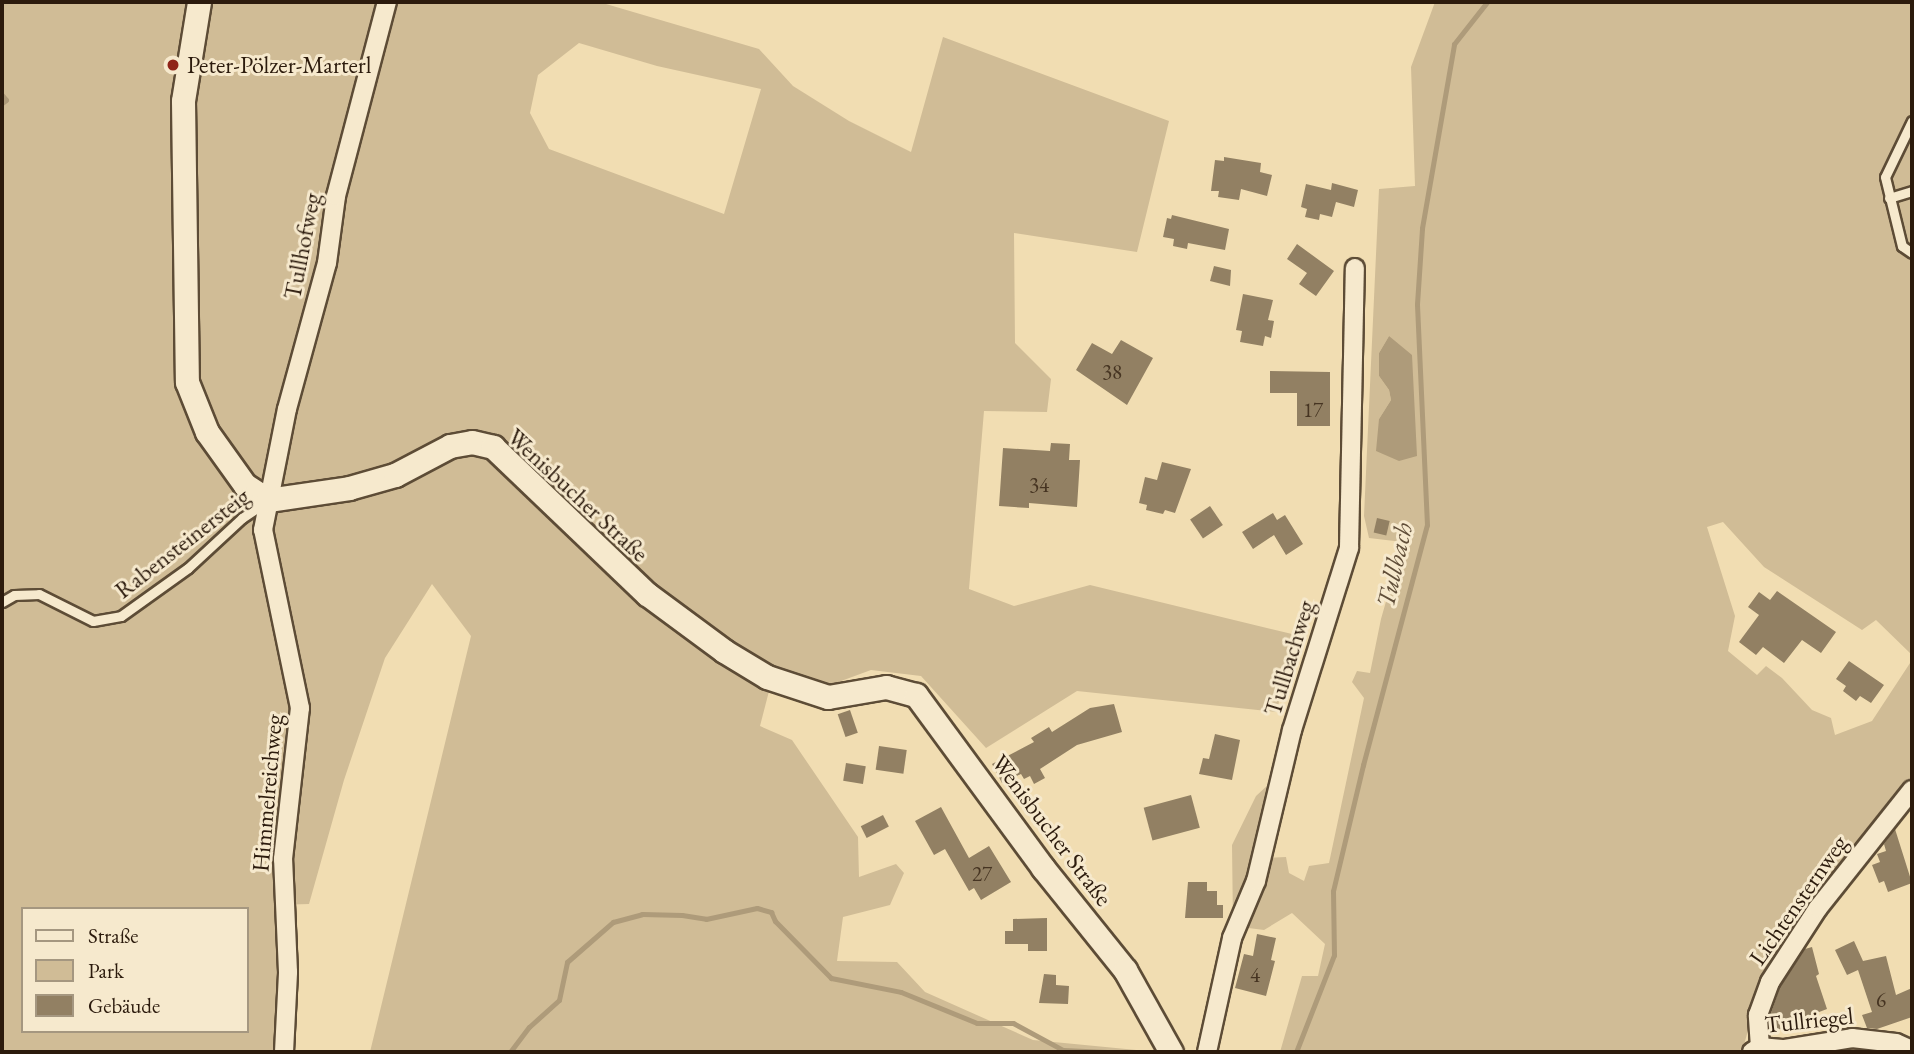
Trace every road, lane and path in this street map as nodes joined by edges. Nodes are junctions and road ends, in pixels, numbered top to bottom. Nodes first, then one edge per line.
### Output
1 (199, 2) edge
2 (387, 2) edge
3 (1912, 121) edge
4 (1912, 191) edge
5 (1889, 198) junction
6 (1912, 253) edge
7 (1355, 268) dead end
8 (268, 499) junction
9 (2, 602) edge
10 (1912, 789) edge
11 (1912, 1050) edge
12 (1758, 1051) edge
13 (284, 1052) edge
14 (1171, 1052) edge
15 (1207, 1052) edge

1 - 8 street
2 - 8 street, Tullhofweg
3 - 5 lane
4 - 5 lane
5 - 6 lane
7 - 15 street, Tullbachweg
8 - 9 lane, Rabensteinersteig
8 - 13 street, Himmelreichweg
8 - 14 street, Wenisbucher Straße
10 - 12 street, Lichtensternweg
11 - 12 street, Tullriegel

